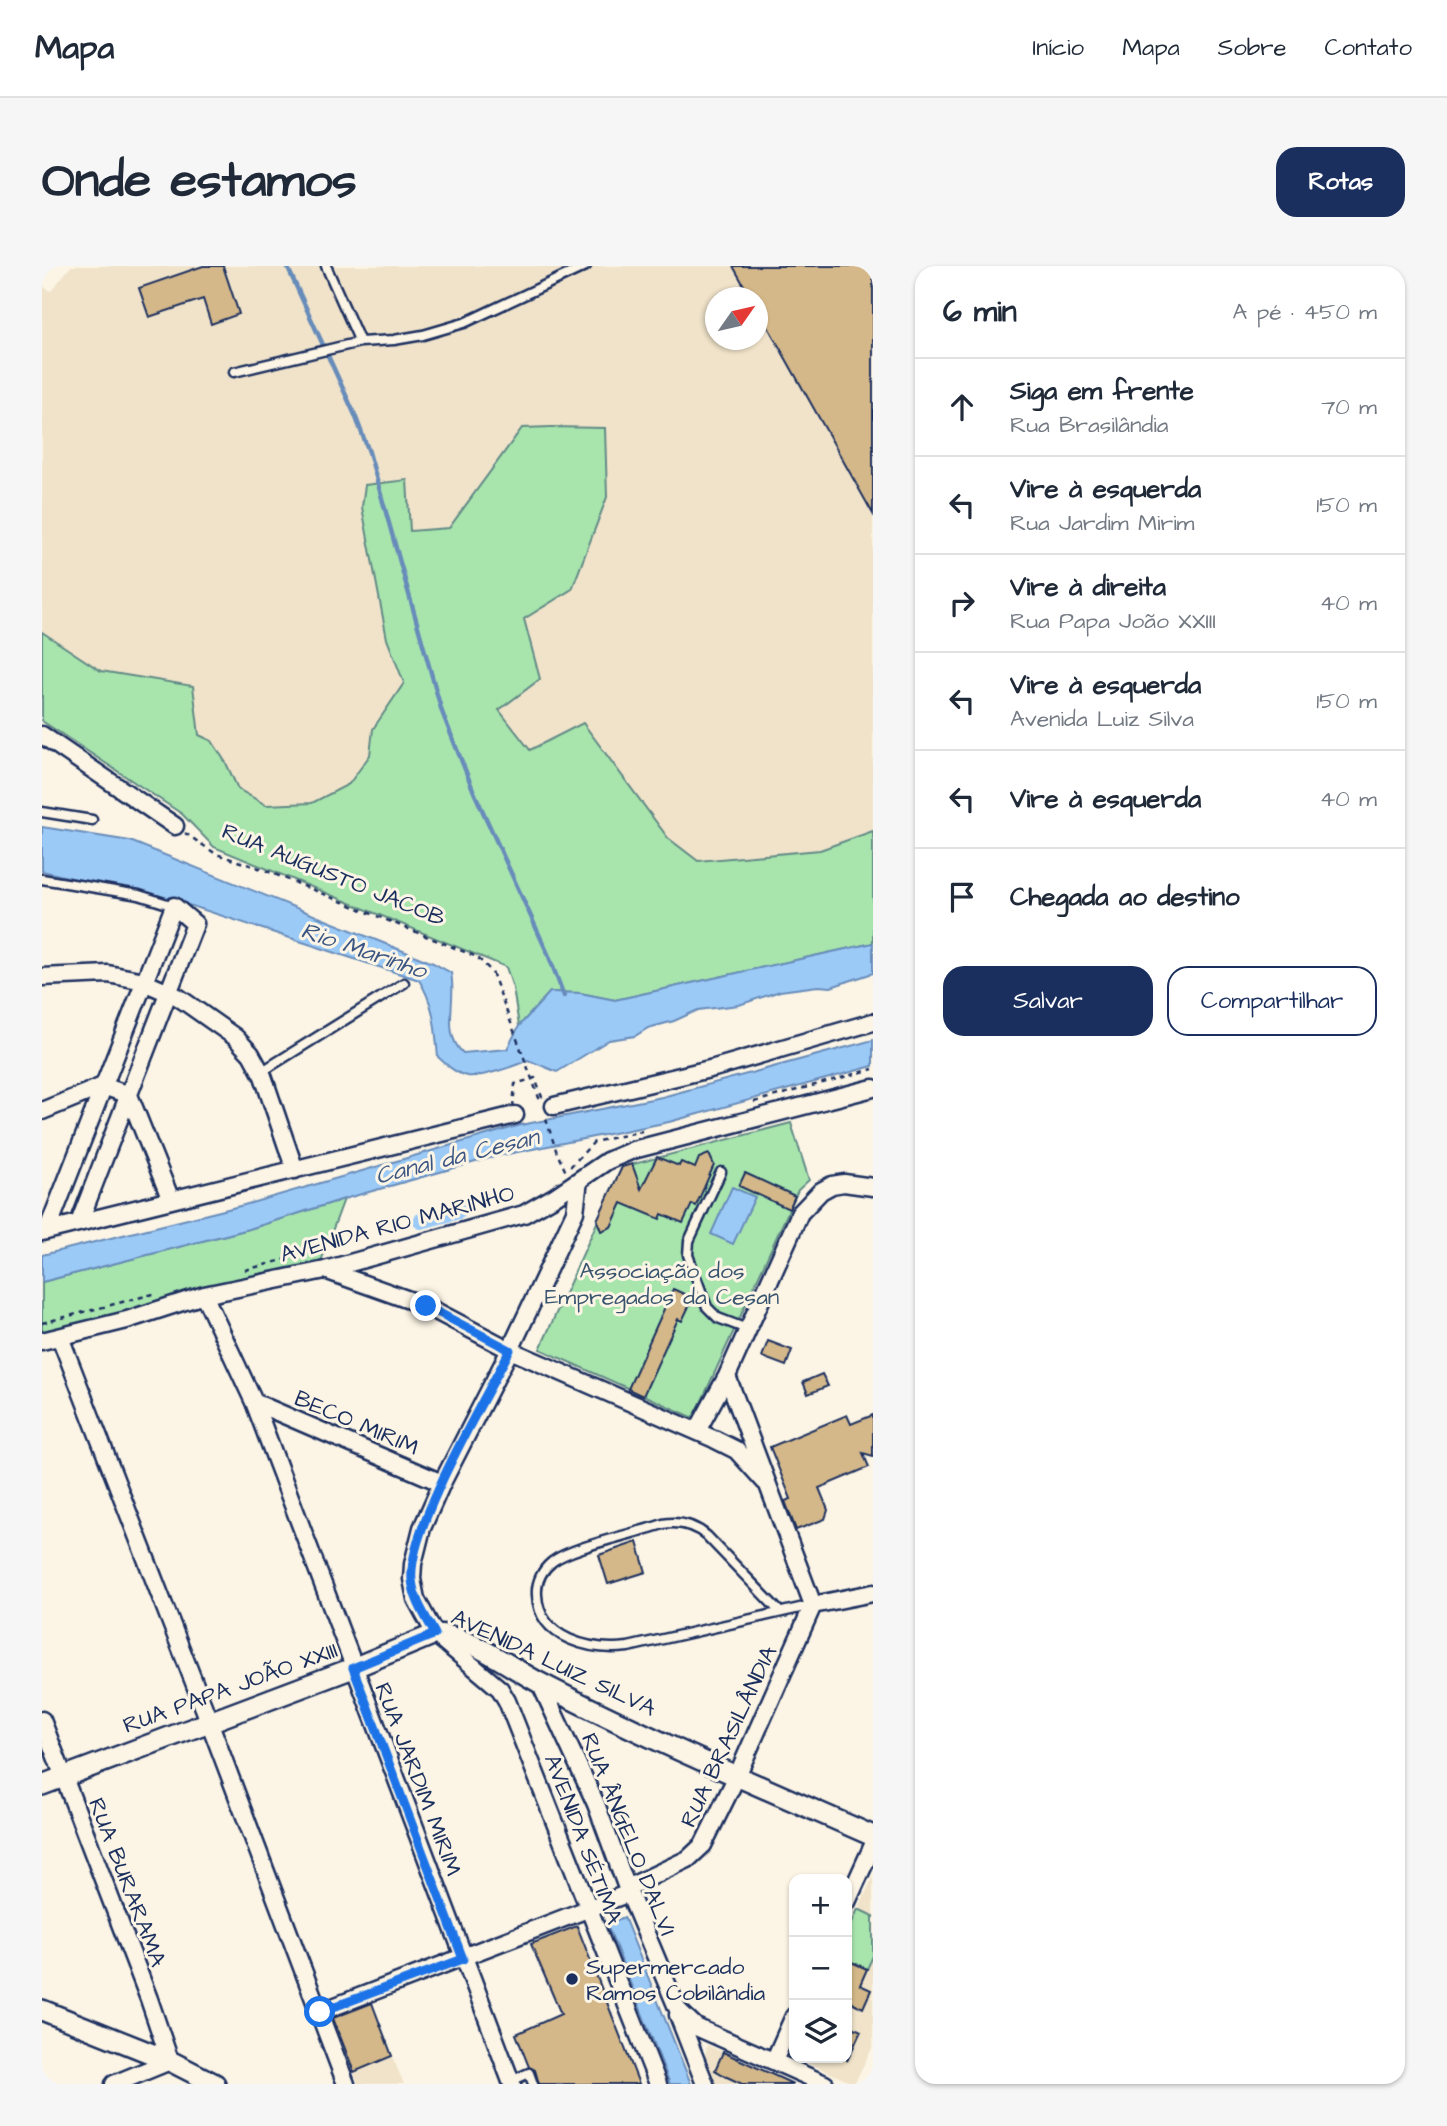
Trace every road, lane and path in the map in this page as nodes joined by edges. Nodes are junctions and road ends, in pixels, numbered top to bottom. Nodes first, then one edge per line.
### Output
1 (326, 266) edge
2 (586, 266) edge
3 (360, 342) junction
4 (234, 372) dead end
5 (42, 735) edge
6 (42, 812) edge
7 (92, 820) dead end
8 (175, 826) joint
9 (42, 879) edge
10 (174, 906) junction
11 (42, 977) edge
12 (145, 982) junction
13 (404, 983) dead end
14 (170, 993) junction
15 (873, 1022) edge
16 (261, 1072) junction
17 (103, 1086) junction
18 (873, 1088) edge
19 (129, 1095) junction
20 (547, 1107) junction
21 (42, 1111) edge
22 (514, 1111) joint
23 (295, 1170) junction
24 (721, 1172) dead end
25 (575, 1182) junction
26 (873, 1187) edge
27 (171, 1200) junction
28 (79, 1223) junction
29 (44, 1232) edge
30 (325, 1270) junction
31 (204, 1295) junction
32 (747, 1329) junction
33 (60, 1337) junction
34 (42, 1341) edge
35 (510, 1350) junction
36 (727, 1376) junction
37 (254, 1402) junction
38 (697, 1431) junction
39 (765, 1482) junction
40 (442, 1483) junction
41 (873, 1594) edge
42 (813, 1605) junction
43 (780, 1612) junction
44 (435, 1634) junction
45 (353, 1668) junction
46 (540, 1683) junction
47 (42, 1720) edge
48 (209, 1721) junction
49 (63, 1776) junction
50 (737, 1776) junction
51 (42, 1785) edge
52 (873, 1836) edge
53 (873, 1845) edge
54 (628, 1891) junction
55 (852, 1891) edge
56 (587, 1910) junction
57 (463, 1959) junction
58 (42, 2010) edge
59 (320, 2012) junction
60 (789, 2028) edge
61 (692, 2034) junction
62 (170, 2061) junction
63 (774, 2061) junction
64 (512, 2082) edge
65 (114, 2084) edge
66 (215, 2084) edge
67 (346, 2084) edge
68 (533, 2084) edge
69 (658, 2084) edge
70 (705, 2084) edge
71 (825, 2084) edge

1 - 3 lane
2 - 3 lane
3 - 4 lane
5 - 8 street
6 - 7 lane
8 - 20 path, RUA AUGUSTO JACOB
9 - 10 lane
10 - 12 street
10 - 14 street
11 - 12 street
12 - 14 street
12 - 17 street
13 - 16 lane
14 - 16 street
14 - 19 street
15 - 20 street
16 - 23 street
17 - 19 street
17 - 21 street
17 - 29 street
18 - 25 street, AVENIDA RIO MARINHO
19 - 27 street
19 - 28 street
20 - 22 path, bridge
20 - 25 path, RUA AUGUSTO JACOB
22 - 23 street
23 - 27 street
24 - 32 lane
25 - 30 street, AVENIDA RIO MARINHO
25 - 35 street, AVENIDA LUIZ SILVA
26 - 32 street
27 - 28 street
28 - 29 street
30 - 31 street, AVENIDA RIO MARINHO
30 - 35 street
31 - 33 street, AVENIDA RIO MARINHO
31 - 37 street, RUA JARDIM MIRIM
32 - 36 street
33 - 34 street, AVENIDA RIO MARINHO
33 - 48 street
35 - 38 street
35 - 40 street, AVENIDA LUIZ SILVA
36 - 38 street
36 - 39 street
37 - 40 street, BECO MIRIM
37 - 45 street, RUA JARDIM MIRIM
38 - 39 street
39 - 42 street
40 - 44 street, AVENIDA LUIZ SILVA
41 - 42 street
42 - 43 lane
42 - 50 street, RUA BRASILÂNDIA
43 - 43 lane
44 - 45 street, RUA PAPA JOÃO XXIII
44 - 46 street, AVENIDA LUIZ SILVA
44 - 56 street, AVENIDA SÉTIMA
45 - 48 street, RUA PAPA JOÃO XXIII
45 - 57 street, RUA JARDIM MIRIM
46 - 50 street, AVENIDA LUIZ SILVA
46 - 54 street, RUA ÂNGELO DALVI
47 - 49 street, RUA BURARAMA
48 - 49 street, RUA PAPA JOÃO XXIII
48 - 59 street
49 - 51 street, RUA PAPA JOÃO XXIII
49 - 62 street, RUA BURARAMA
50 - 52 street, AVENIDA LUIZ SILVA
50 - 54 street, RUA BRASILÂNDIA
53 - 55 street
54 - 56 street, RUA BRASILÂNDIA
54 - 61 street, RUA ÂNGELO DALVI
56 - 57 street, RUA BRASILÂNDIA
56 - 69 street, AVENIDA SÉTIMA
57 - 59 street, RUA BRASILÂNDIA
57 - 64 street, RUA JARDIM MIRIM
58 - 62 street
59 - 67 street
60 - 63 street
61 - 63 street, RUA ÂNGELO DALVI
61 - 70 street, RUA ÂNGELO DALVI
62 - 65 street
62 - 66 street
63 - 71 street, RUA ÂNGELO DALVI
64 - 68 lane

